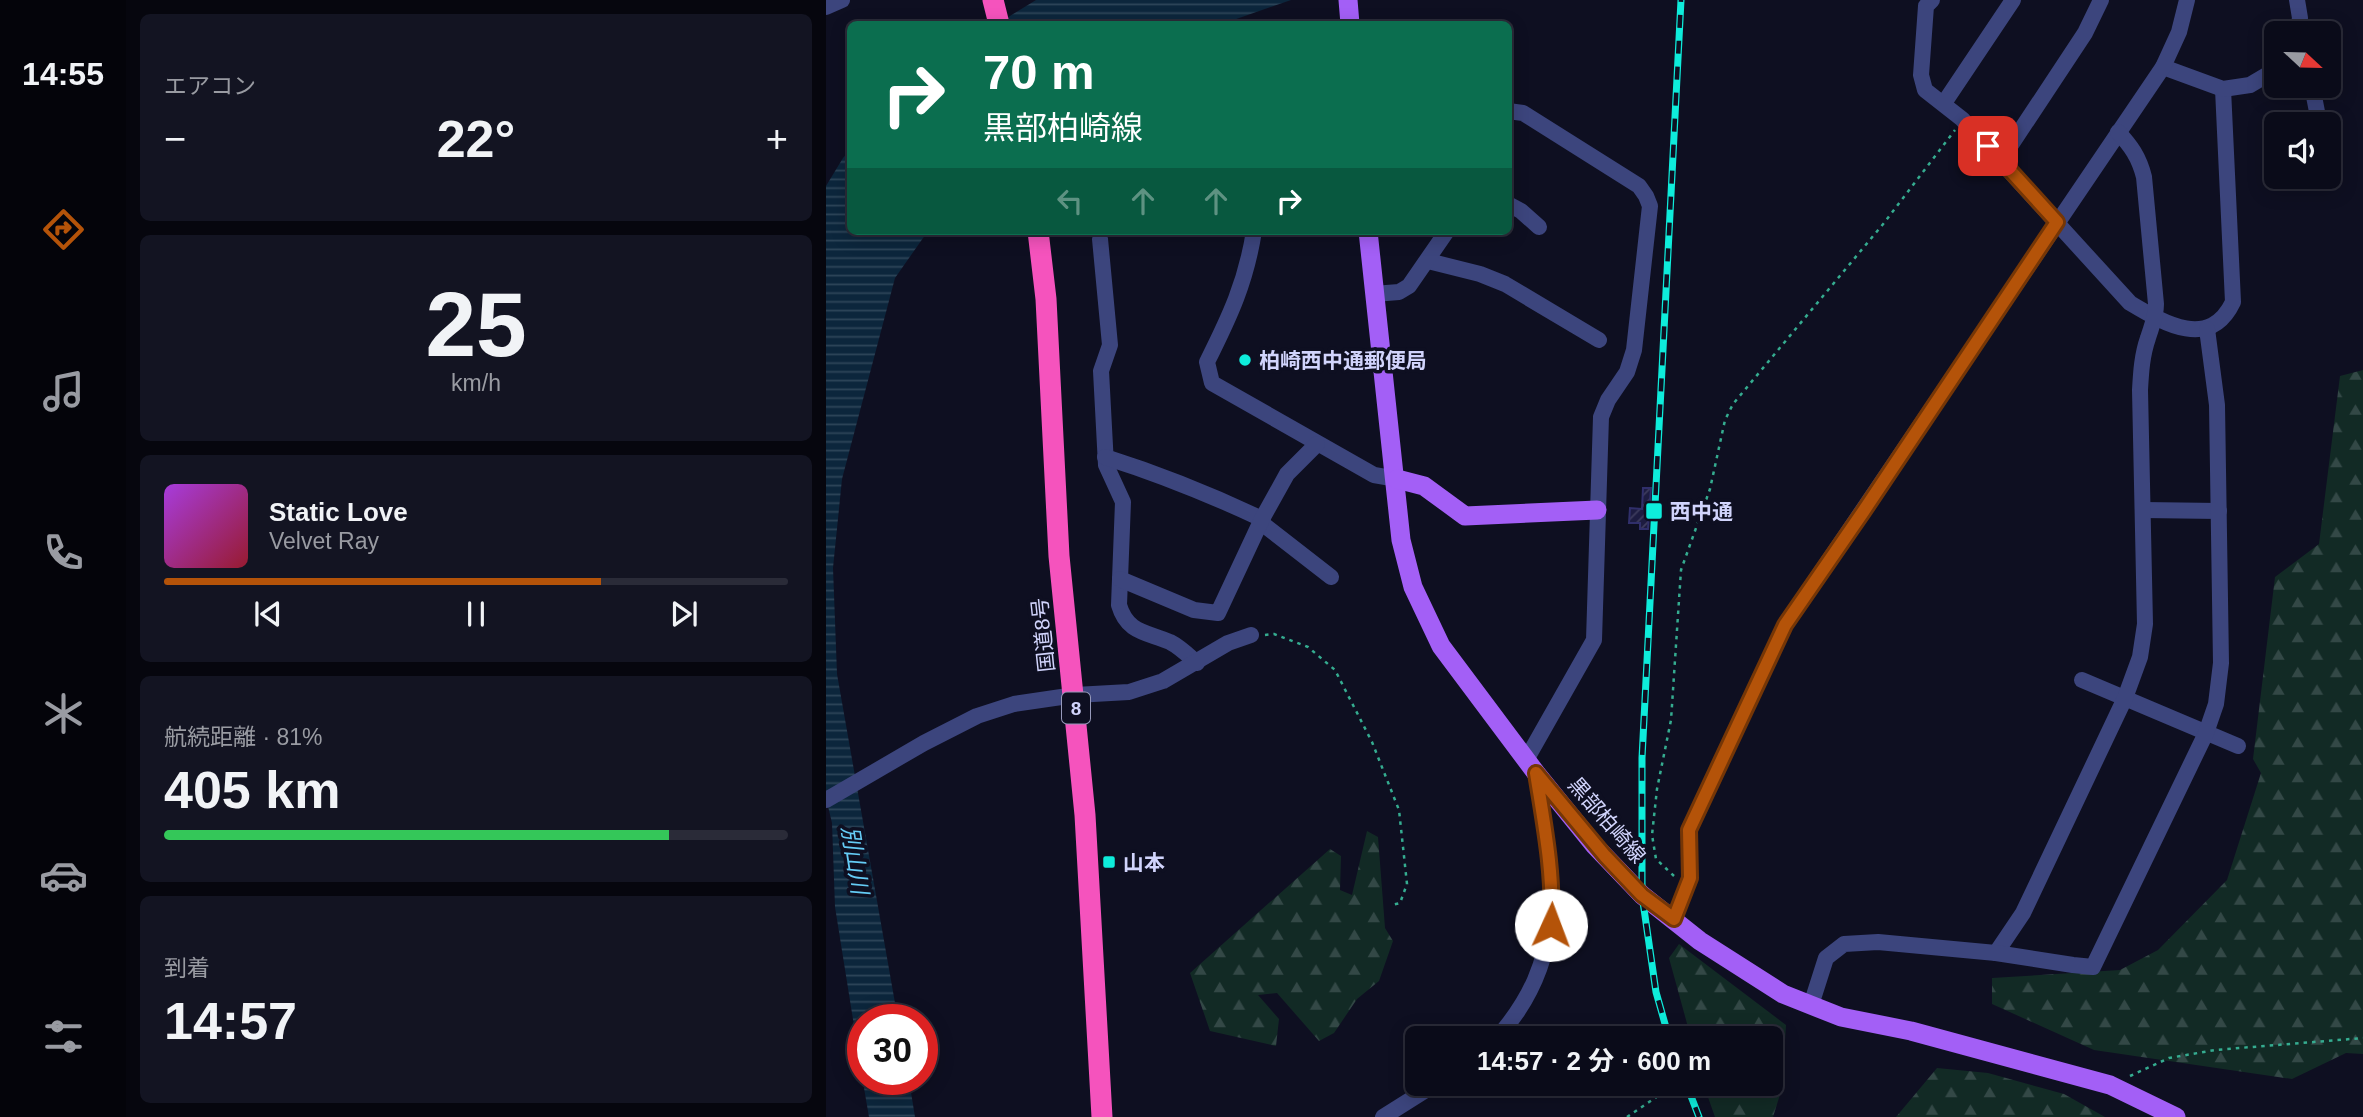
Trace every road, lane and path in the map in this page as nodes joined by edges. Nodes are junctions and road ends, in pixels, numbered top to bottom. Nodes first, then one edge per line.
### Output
1 (842, 0) edge
2 (993, 0) edge
3 (1348, 0) edge
4 (2013, 0) edge
5 (2101, 0) edge
6 (2187, 0) edge
7 (2297, 0) edge
8 (1925, 2) edge
9 (826, 7) edge
10 (998, 21) edge
11 (1350, 21) edge
12 (2299, 21) edge
13 (2163, 67) junction
14 (2264, 77) edge
15 (2223, 89) junction
16 (1944, 103) junction
17 (1512, 112) edge
18 (1962, 119) junction
19 (2118, 132) junction
20 (2001, 160) junction
21 (1512, 206) edge
22 (2057, 222) junction
23 (1539, 227) dead end
24 (1038, 235) edge
25 (1253, 235) edge
26 (1367, 235) edge
27 (1444, 235) edge
28 (1100, 239) dead end
29 (1428, 261) junction
30 (1374, 294) junction
31 (2156, 319) junction
32 (2207, 329) junction
33 (1599, 340) dead end
34 (1317, 444) junction
35 (1105, 457) junction
36 (1396, 479) junction
37 (1597, 510) junction
38 (2143, 510) junction
39 (2219, 511) junction
40 (1262, 519) junction
41 (1331, 577) dead end
42 (1120, 579) junction
43 (1251, 635) joint
44 (1197, 663) junction
45 (2082, 680) dead end
46 (1074, 695) junction
47 (2125, 698) junction
48 (2206, 733) junction
49 (2238, 746) dead end
50 (1531, 767) junction
51 (826, 800) edge
52 (1690, 878) junction
53 (1392, 905) dead end
54 (1674, 919) junction
55 (1996, 953) junction
56 (1811, 1005) junction
57 (1507, 1026) edge
58 (2363, 1038) edge
59 (2110, 1085) junction
60 (1416, 1096) edge
61 (1658, 1096) edge
62 (1102, 1117) edge
63 (1383, 1117) edge
64 (1627, 1117) edge
65 (2176, 1117) edge

1 - 9 street
2 - 10 highway
3 - 11 main road
4 - 16 street
5 - 20 street
6 - 13 street
7 - 12 street
8 - 16 street
13 - 15 street
13 - 19 street
14 - 15 street
15 - 32 street
16 - 18 street
17 - 37 street
18 - 20 street
18 - 52 path
19 - 22 street
19 - 31 street
20 - 22 street
21 - 23 street
22 - 31 street
22 - 52 street
24 - 46 highway, 国道8号 / 8
25 - 34 street
26 - 30 main road, 黒部柏崎線
27 - 29 street
28 - 35 street
29 - 30 street
29 - 33 street
30 - 36 main road, 黒部柏崎線
31 - 32 street
31 - 38 street
32 - 39 street
34 - 36 street
34 - 40 street
35 - 40 street
35 - 42 street
36 - 37 main road
36 - 50 main road, 黒部柏崎線
37 - 50 street
38 - 39 street
38 - 47 street
39 - 48 street
40 - 41 street
40 - 42 street
42 - 44 street
43 - 44 street
43 - 53 path
44 - 46 street
45 - 47 street
46 - 51 street
46 - 62 highway, 国道8号 / 8
47 - 48 street
47 - 55 street
48 - 49 street
48 - 55 street
50 - 54 main road, 黒部柏崎線
50 - 57 street
52 - 54 street
54 - 56 main road, 黒部柏崎線
55 - 56 street
56 - 59 main road, 黒部柏崎線
58 - 59 path
59 - 65 main road, 黒部柏崎線
60 - 63 street
61 - 64 path

